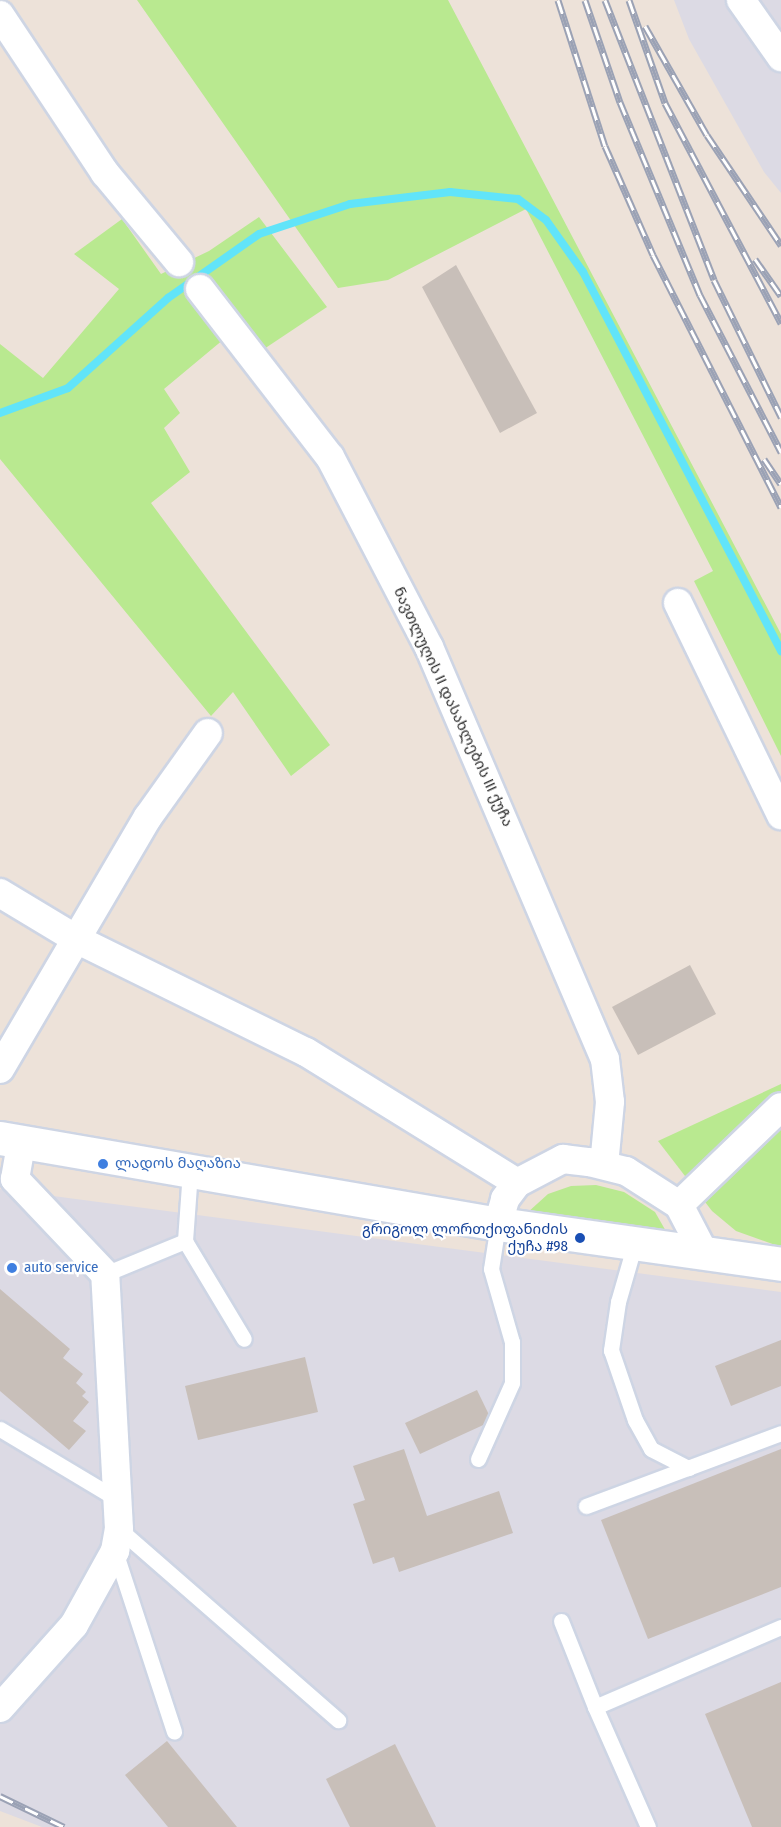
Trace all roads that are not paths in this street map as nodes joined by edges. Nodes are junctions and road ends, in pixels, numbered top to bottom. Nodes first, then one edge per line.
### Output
1 (741, 0) edge
2 (0, 15) edge
3 (781, 57) edge
4 (179, 262) dead end
5 (200, 290) dead end
6 (678, 603) dead end
7 (208, 733) dead end
8 (781, 815) edge
9 (0, 893) edge
10 (78, 940) junction
11 (0, 1069) edge
12 (781, 1107) edge
13 (10, 1141) edge
14 (604, 1165) junction
15 (190, 1171) junction
16 (517, 1183) junction
17 (679, 1205) junction
18 (498, 1224) junction
19 (185, 1241) junction
20 (635, 1243) junction
21 (704, 1252) junction
22 (781, 1264) edge
23 (105, 1274) junction
24 (244, 1339) dead end
25 (0, 1429) edge
26 (781, 1433) edge
27 (478, 1459) dead end
28 (688, 1468) junction
29 (117, 1498) junction
30 (586, 1506) dead end
31 (117, 1540) junction
32 (561, 1621) dead end
33 (781, 1627) edge
34 (0, 1707) edge
35 (595, 1707) junction
36 (338, 1719) dead end
37 (174, 1732) dead end
38 (648, 1827) edge

1 - 3 street
2 - 4 street
5 - 14 street, ნავთლუღის II დასახლების III ქუჩა
6 - 8 street
7 - 10 street
9 - 10 street
10 - 11 street
10 - 16 street
12 - 17 street
13 - 15 street
13 - 23 street
14 - 16 street
14 - 17 street
15 - 18 street
15 - 19 lane
16 - 18 street
17 - 21 street
18 - 20 street
18 - 27 lane
19 - 23 lane
19 - 24 lane
20 - 21 street
20 - 28 lane
21 - 22 street
23 - 29 street
25 - 29 lane
26 - 28 lane
28 - 30 lane
29 - 31 street
31 - 34 street
31 - 36 lane
31 - 37 lane
32 - 35 lane
33 - 35 lane
35 - 38 lane

